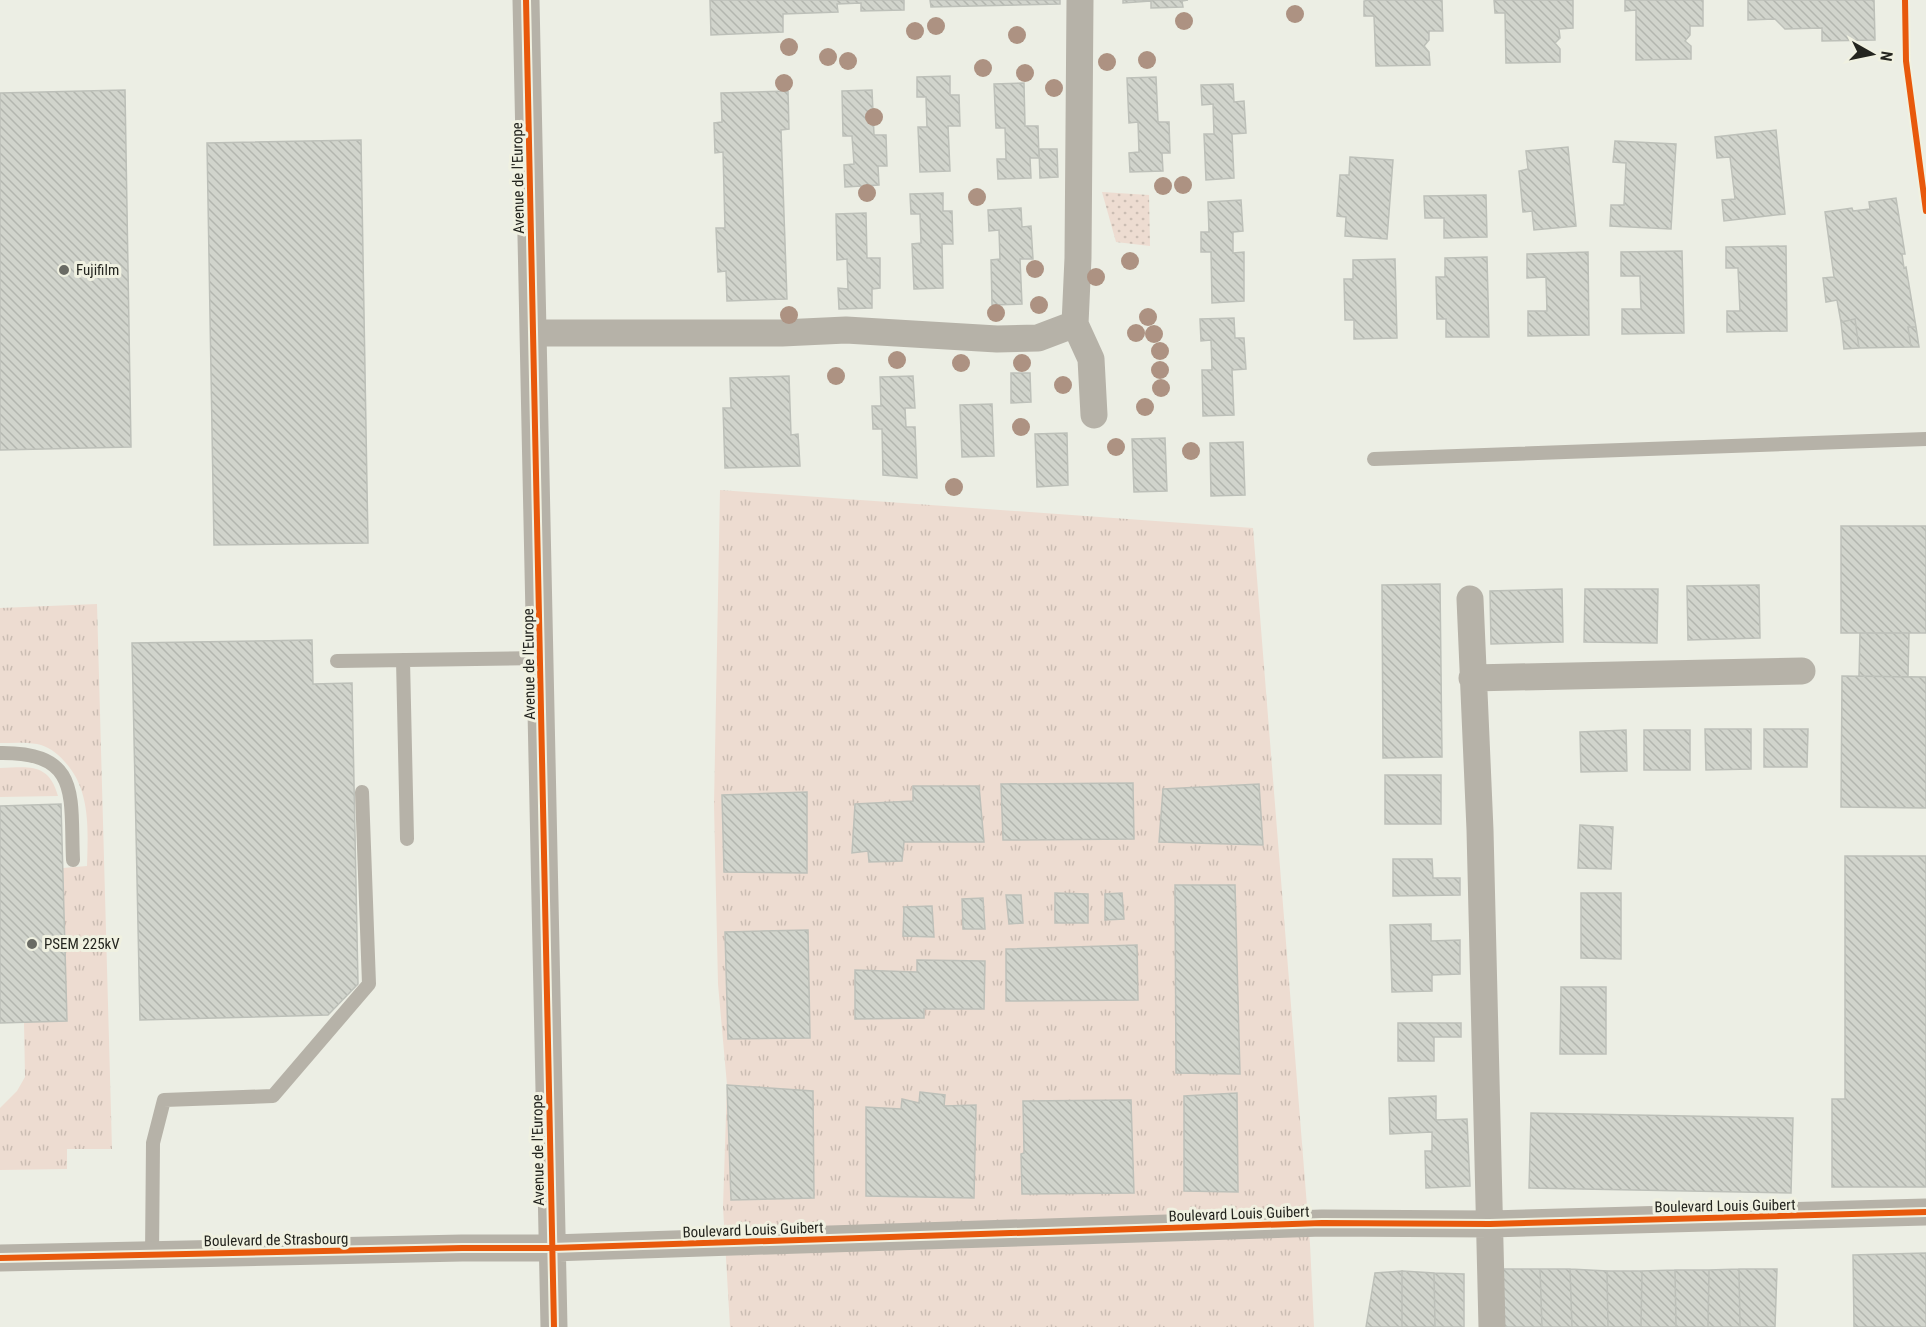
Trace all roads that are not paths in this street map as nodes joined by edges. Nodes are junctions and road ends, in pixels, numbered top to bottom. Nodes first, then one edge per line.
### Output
1 (526, 0) edge
2 (1080, 0) edge
3 (1075, 324) junction
4 (534, 333) junction
5 (1094, 415) dead end
6 (1926, 439) edge
7 (1374, 459) dead end
8 (1470, 599) dead end
9 (540, 658) junction
10 (403, 660) junction
11 (337, 661) dead end
12 (1802, 670) dead end
13 (1472, 678) junction
14 (0, 753) edge
15 (362, 792) dead end
16 (407, 839) dead end
17 (73, 860) dead end
18 (1926, 1212) edge
19 (1490, 1224) junction
20 (552, 1248) junction
21 (152, 1255) junction
22 (0, 1258) edge
23 (554, 1327) edge
24 (1492, 1327) edge

1 - 4 street, Avenue de l'Europe
2 - 3 street
3 - 4 street
3 - 5 street
4 - 9 street, Avenue de l'Europe
6 - 7 lane
8 - 13 street
9 - 10 lane
9 - 20 street, Avenue de l'Europe
10 - 11 lane
10 - 16 lane
12 - 13 street
13 - 19 street
14 - 17 lane
15 - 21 lane
18 - 19 street, Boulevard Louis Guibert
19 - 20 street, Boulevard Louis Guibert
19 - 24 street
20 - 21 street, Boulevard de Strasbourg
20 - 23 street, Avenue de l'Europe
21 - 22 street, Boulevard de Strasbourg

